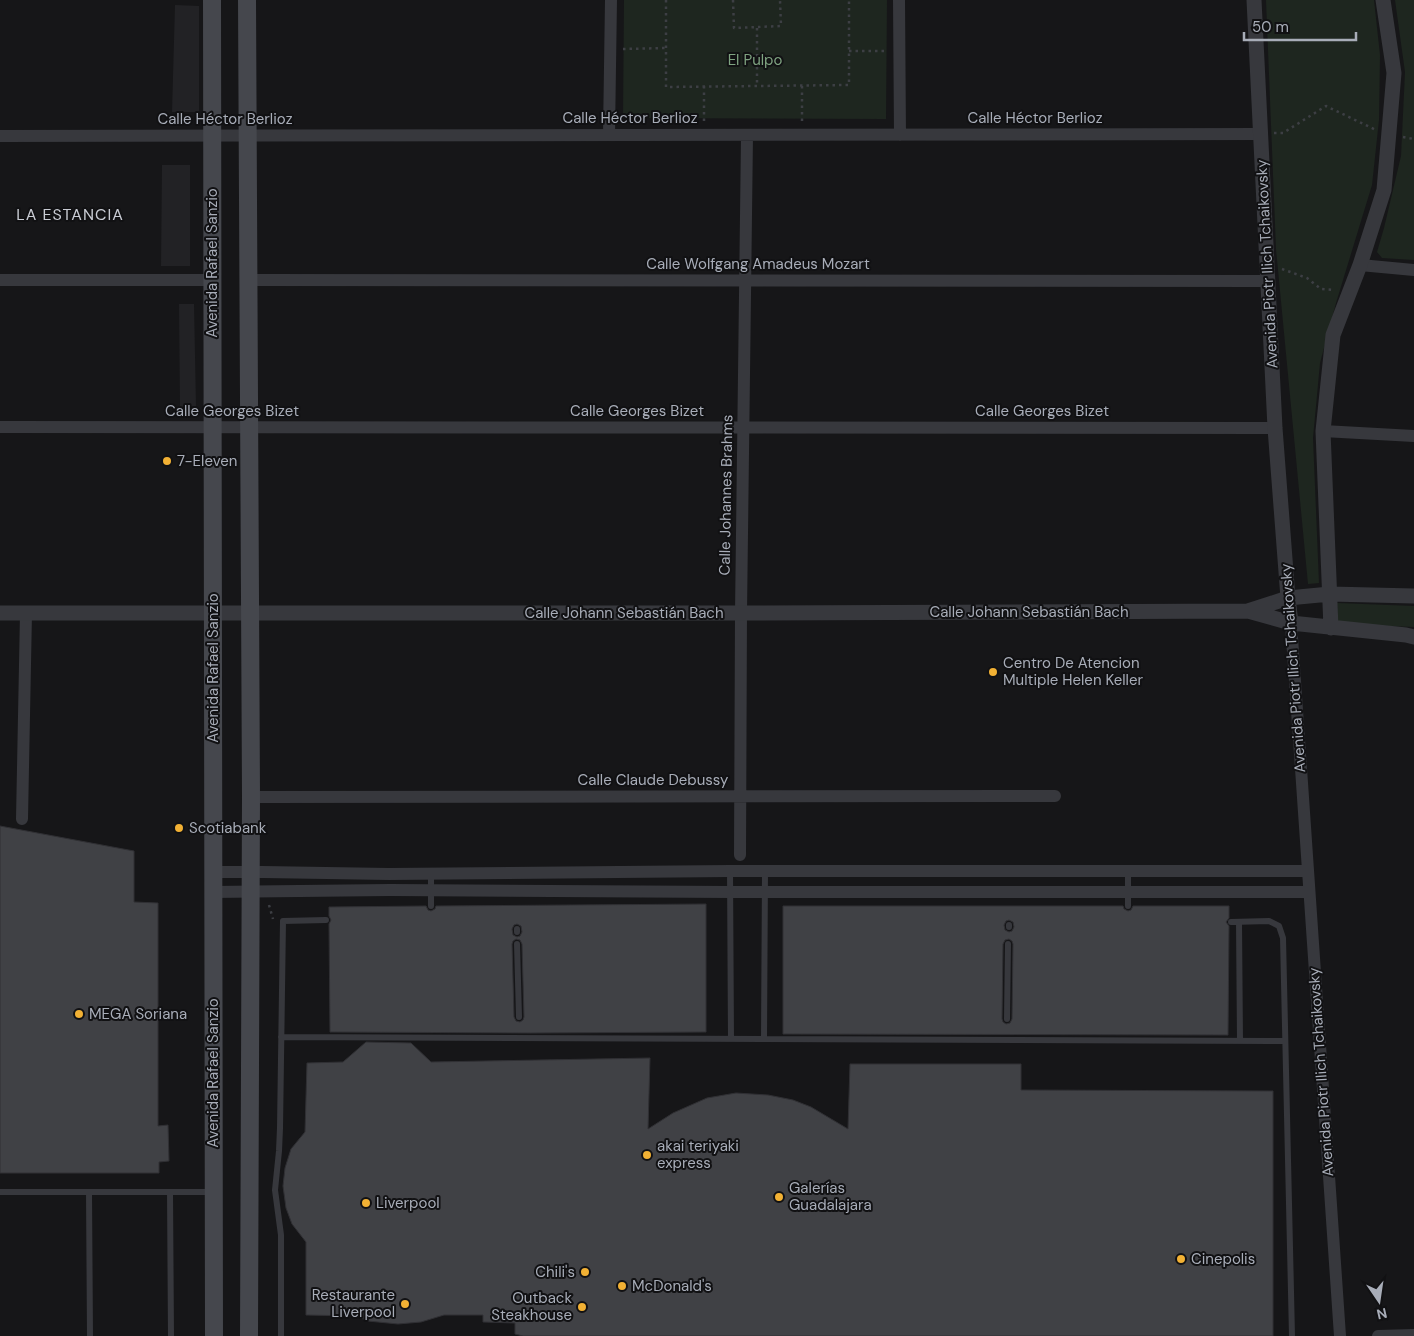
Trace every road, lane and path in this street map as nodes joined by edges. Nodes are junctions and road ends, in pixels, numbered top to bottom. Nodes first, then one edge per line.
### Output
1 (212, 0) edge
2 (247, 0) edge
3 (611, 0) edge
4 (666, 0) edge
5 (733, 0) edge
6 (780, 0) edge
7 (849, 0) edge
8 (899, 0) edge
9 (1254, 0) edge
10 (1383, 0) edge
11 (757, 27) junction
12 (666, 48) junction
13 (610, 49) junction
14 (849, 51) junction
15 (899, 51) junction
16 (704, 86) junction
17 (757, 86) junction
18 (802, 86) junction
19 (609, 134) junction
20 (1260, 134) junction
21 (1389, 134) junction
22 (212, 135) junction
23 (247, 135) junction
24 (704, 135) junction
25 (802, 135) junction
26 (900, 135) junction
27 (0, 136) edge
28 (747, 136) junction
29 (1414, 139) edge
30 (1360, 265) junction
31 (1414, 270) edge
32 (1267, 275) junction
33 (0, 280) edge
34 (212, 280) junction
35 (248, 280) junction
36 (745, 281) junction
37 (1351, 290) junction
38 (0, 427) edge
39 (212, 427) junction
40 (248, 427) junction
41 (743, 427) junction
42 (1275, 428) junction
43 (1323, 430) junction
44 (1414, 436) edge
45 (1330, 594) junction
46 (1414, 596) edge
47 (1288, 598) junction
48 (1248, 611) junction
49 (0, 612) edge
50 (26, 613) junction
51 (213, 613) junction
52 (250, 613) junction
53 (741, 613) junction
54 (1291, 623) junction
55 (1331, 628) junction
56 (1414, 637) edge
57 (1055, 796) dead end
58 (251, 797) junction
59 (740, 797) junction
60 (22, 819) dead end
61 (740, 855) dead end
62 (1128, 870) junction
63 (1307, 870) junction
64 (250, 871) junction
65 (730, 871) junction
66 (765, 871) junction
67 (213, 872) junction
68 (350, 873) junction
69 (431, 874) junction
70 (431, 890) junction
71 (349, 891) junction
72 (213, 892) junction
73 (258, 892) junction
74 (730, 892) junction
75 (765, 892) junction
76 (1128, 892) junction
77 (1308, 892) junction
78 (432, 906) dead end
79 (1128, 906) dead end
80 (326, 920) dead end
81 (283, 921) junction
82 (1231, 922) dead end
83 (1239, 922) junction
84 (518, 944) dead end
85 (1008, 944) dead end
86 (519, 1016) dead end
87 (1007, 1019) dead end
88 (281, 1037) junction
89 (731, 1039) junction
90 (764, 1039) junction
91 (1240, 1041) junction
92 (1285, 1041) junction
93 (0, 1192) edge
94 (89, 1192) junction
95 (170, 1192) junction
96 (213, 1192) junction
97 (1414, 1335) edge
98 (90, 1336) edge
99 (171, 1336) edge
100 (214, 1336) edge
101 (249, 1336) edge
102 (282, 1336) edge
103 (1292, 1336) edge
104 (1340, 1336) edge
105 (1378, 1336) edge

1 - 22 main road, Avenida Rafael Sanzio
2 - 23 main road
3 - 13 street
4 - 12 path
5 - 11 path
6 - 11 path
7 - 14 path
8 - 15 street
9 - 20 street, Avenida Piotr Ilich Tchaikovsky
10 - 21 street
11 - 17 path
12 - 13 path
12 - 16 path
13 - 19 street
14 - 15 path
14 - 18 path
15 - 26 street
16 - 17 path
16 - 24 path
17 - 18 path
18 - 25 path
19 - 23 street, Calle Héctor Berlioz
19 - 24 street, Calle Héctor Berlioz
20 - 21 path
20 - 26 street, Calle Héctor Berlioz
20 - 32 street, Avenida Piotr Ilich Tchaikovsky
21 - 29 path
21 - 30 street
22 - 23 street, Calle Héctor Berlioz
22 - 27 street, Calle Héctor Berlioz
22 - 34 main road, Avenida Rafael Sanzio
23 - 35 main road
24 - 28 street, Calle Héctor Berlioz
25 - 26 street, Calle Héctor Berlioz
25 - 28 street, Calle Héctor Berlioz
28 - 36 street, Calle Johannes Brahms
30 - 31 street
30 - 37 street
32 - 36 street, Calle Wolfgang Amadeus Mozart
32 - 37 path
32 - 42 street, Avenida Piotr Ilich Tchaikovsky
33 - 34 street
34 - 39 main road, Avenida Rafael Sanzio
35 - 36 street, Calle Wolfgang Amadeus Mozart
35 - 40 main road
36 - 41 street, Calle Johannes Brahms
37 - 43 street
38 - 39 street, Calle Georges Bizet
39 - 40 street, Calle Georges Bizet
39 - 51 main road, Avenida Rafael Sanzio
40 - 41 street, Calle Georges Bizet
40 - 52 main road
41 - 42 street, Calle Georges Bizet
41 - 53 street, Calle Johannes Brahms
42 - 47 street, Avenida Piotr Ilich Tchaikovsky
43 - 44 street
43 - 45 street
45 - 46 street, Calle Johann Sebastián Bach
45 - 47 street, Calle Johann Sebastián Bach
45 - 55 street
47 - 48 street, Calle Johann Sebastián Bach
47 - 54 street, Avenida Piotr Ilich Tchaikovsky
48 - 53 street, Calle Johann Sebastián Bach
48 - 54 street, Calle Johann Sebastián Bach
49 - 50 street, Calle Johann Sebastián Bach
50 - 51 street, Calle Johann Sebastián Bach
50 - 60 street
51 - 52 street, Calle Johann Sebastián Bach
51 - 67 main road, Avenida Rafael Sanzio
52 - 53 street, Calle Johann Sebastián Bach
52 - 58 main road
53 - 59 street, Calle Johannes Brahms
54 - 55 street, Calle Johann Sebastián Bach
54 - 63 street, Avenida Piotr Ilich Tchaikovsky
55 - 56 street, Calle Johann Sebastián Bach
57 - 59 street, Calle Claude Debussy
58 - 59 street, Calle Claude Debussy
58 - 64 main road
59 - 61 street, Calle Johannes Brahms
62 - 63 street
62 - 66 street
62 - 76 lane
63 - 77 street, Avenida Piotr Ilich Tchaikovsky
64 - 67 street
64 - 68 street
64 - 73 main road
65 - 66 street
65 - 69 street
65 - 74 lane
66 - 75 lane
67 - 72 main road, Avenida Rafael Sanzio
68 - 69 street
68 - 71 street
69 - 70 lane
70 - 71 street
70 - 74 street
70 - 78 lane
71 - 73 street
72 - 73 street
72 - 96 main road, Avenida Rafael Sanzio
73 - 81 path
73 - 101 main road
74 - 75 street
74 - 89 lane
75 - 76 street
75 - 90 lane
76 - 77 street
76 - 79 lane
77 - 104 street, Avenida Piotr Ilich Tchaikovsky
80 - 81 lane
81 - 88 lane
82 - 83 lane
83 - 91 lane
83 - 92 lane
84 - 86 lane
85 - 87 lane
88 - 89 lane
88 - 102 lane
89 - 90 lane
90 - 91 lane
91 - 92 lane
92 - 103 lane
93 - 94 lane
94 - 95 lane
94 - 98 lane
95 - 96 lane
95 - 99 lane
96 - 100 main road, Avenida Rafael Sanzio
97 - 105 street

